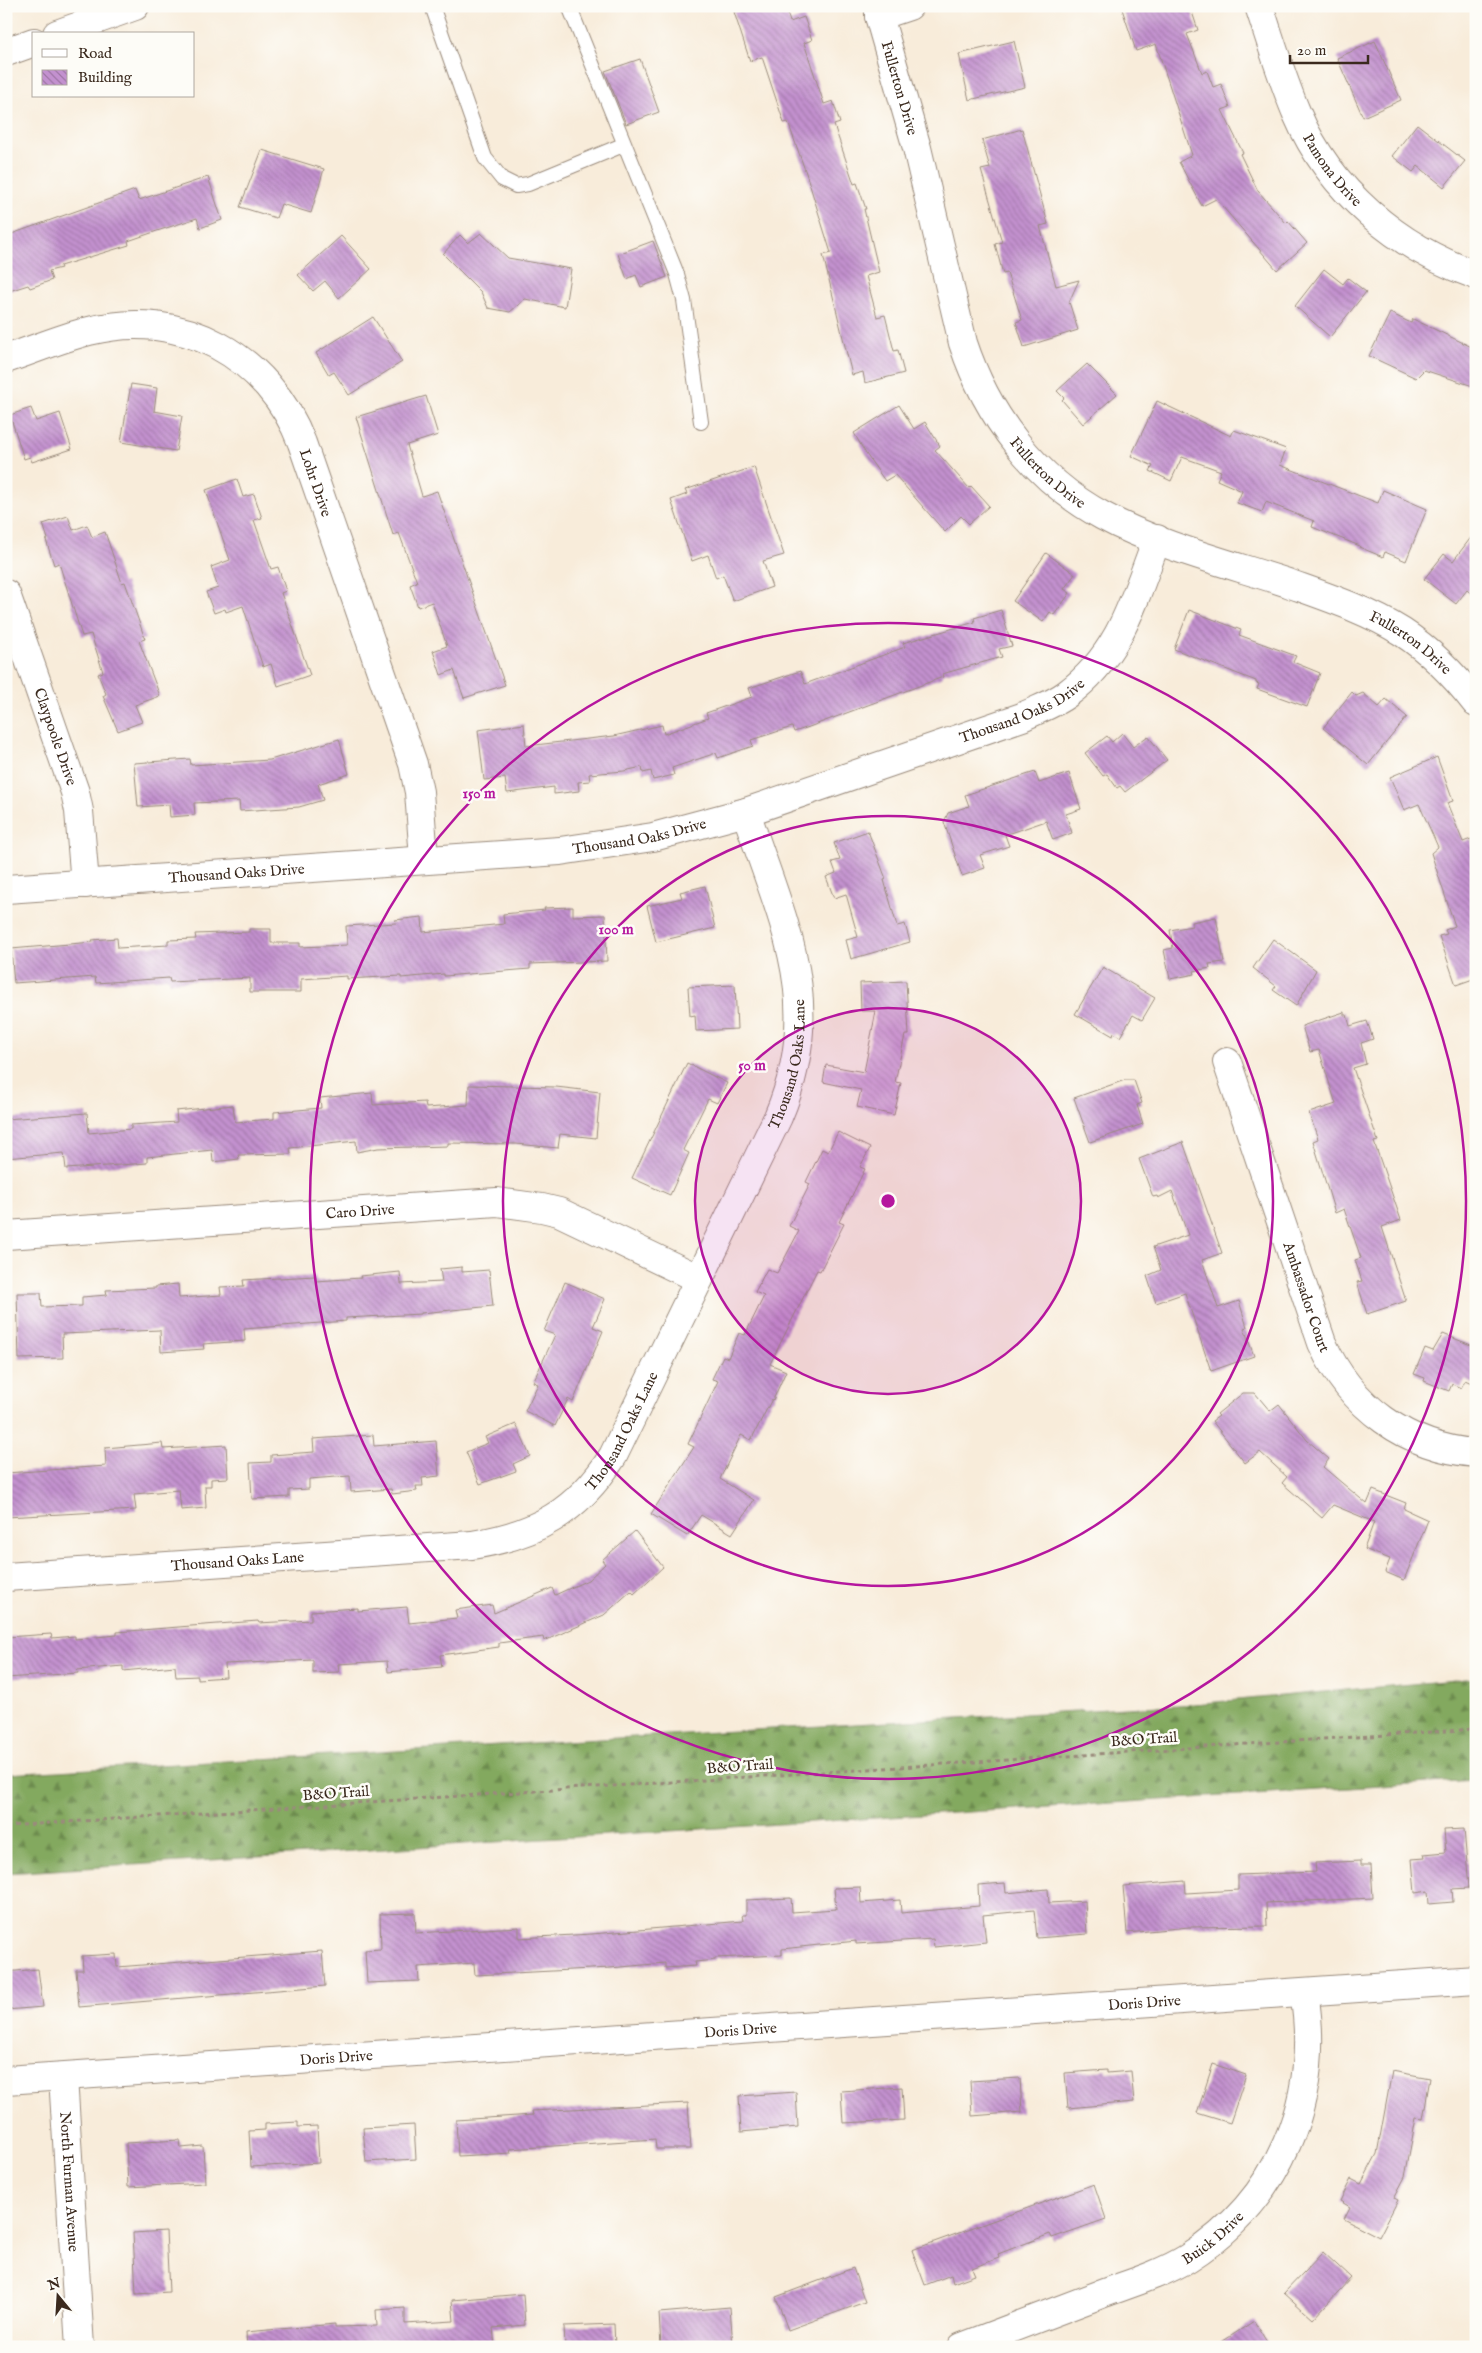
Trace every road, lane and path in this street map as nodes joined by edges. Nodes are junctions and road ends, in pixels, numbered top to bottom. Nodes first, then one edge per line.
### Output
1 (134, 6) edge
2 (432, 6) edge
3 (568, 6) edge
4 (909, 6) edge
5 (1259, 6) edge
6 (876, 10) edge
7 (62, 32) edge
8 (32, 43) edge
9 (6, 52) edge
10 (624, 144) junction
11 (1476, 275) edge
12 (6, 359) edge
13 (701, 422) dead end
14 (1157, 539) junction
15 (6, 594) edge
16 (1476, 702) edge
17 (746, 812) junction
18 (424, 859) junction
19 (85, 884) junction
20 (6, 889) edge
21 (1226, 1062) dead end
22 (6, 1235) edge
23 (699, 1279) junction
24 (1476, 1453) edge
25 (6, 1577) edge
26 (1476, 1729) edge
27 (6, 1826) edge
28 (1476, 1980) edge
29 (1304, 1993) junction
30 (63, 2076) junction
31 (6, 2080) edge
32 (80, 2347) edge
33 (962, 2347) edge

1 - 7 street
2 - 10 lane
3 - 10 lane
4 - 6 street
5 - 11 street, Pamona Drive
6 - 14 street, Fullerton Drive
8 - 9 street
10 - 13 lane
12 - 18 street, Lohr Drive
14 - 16 street, Fullerton Drive
14 - 17 street, Thousand Oaks Drive
15 - 19 street, Claypoole Drive
17 - 18 street, Thousand Oaks Drive
17 - 23 street, Thousand Oaks Lane
18 - 19 street, Thousand Oaks Drive
19 - 20 street, Thousand Oaks Drive
21 - 24 street, Ambassador Court
22 - 23 street, Caro Drive
23 - 25 street, Thousand Oaks Lane
26 - 27 path, B&O Trail
28 - 29 street, Doris Drive
29 - 30 street, Doris Drive
29 - 33 street, Buick Drive
30 - 31 street, Doris Drive
30 - 32 street, North Furman Avenue

